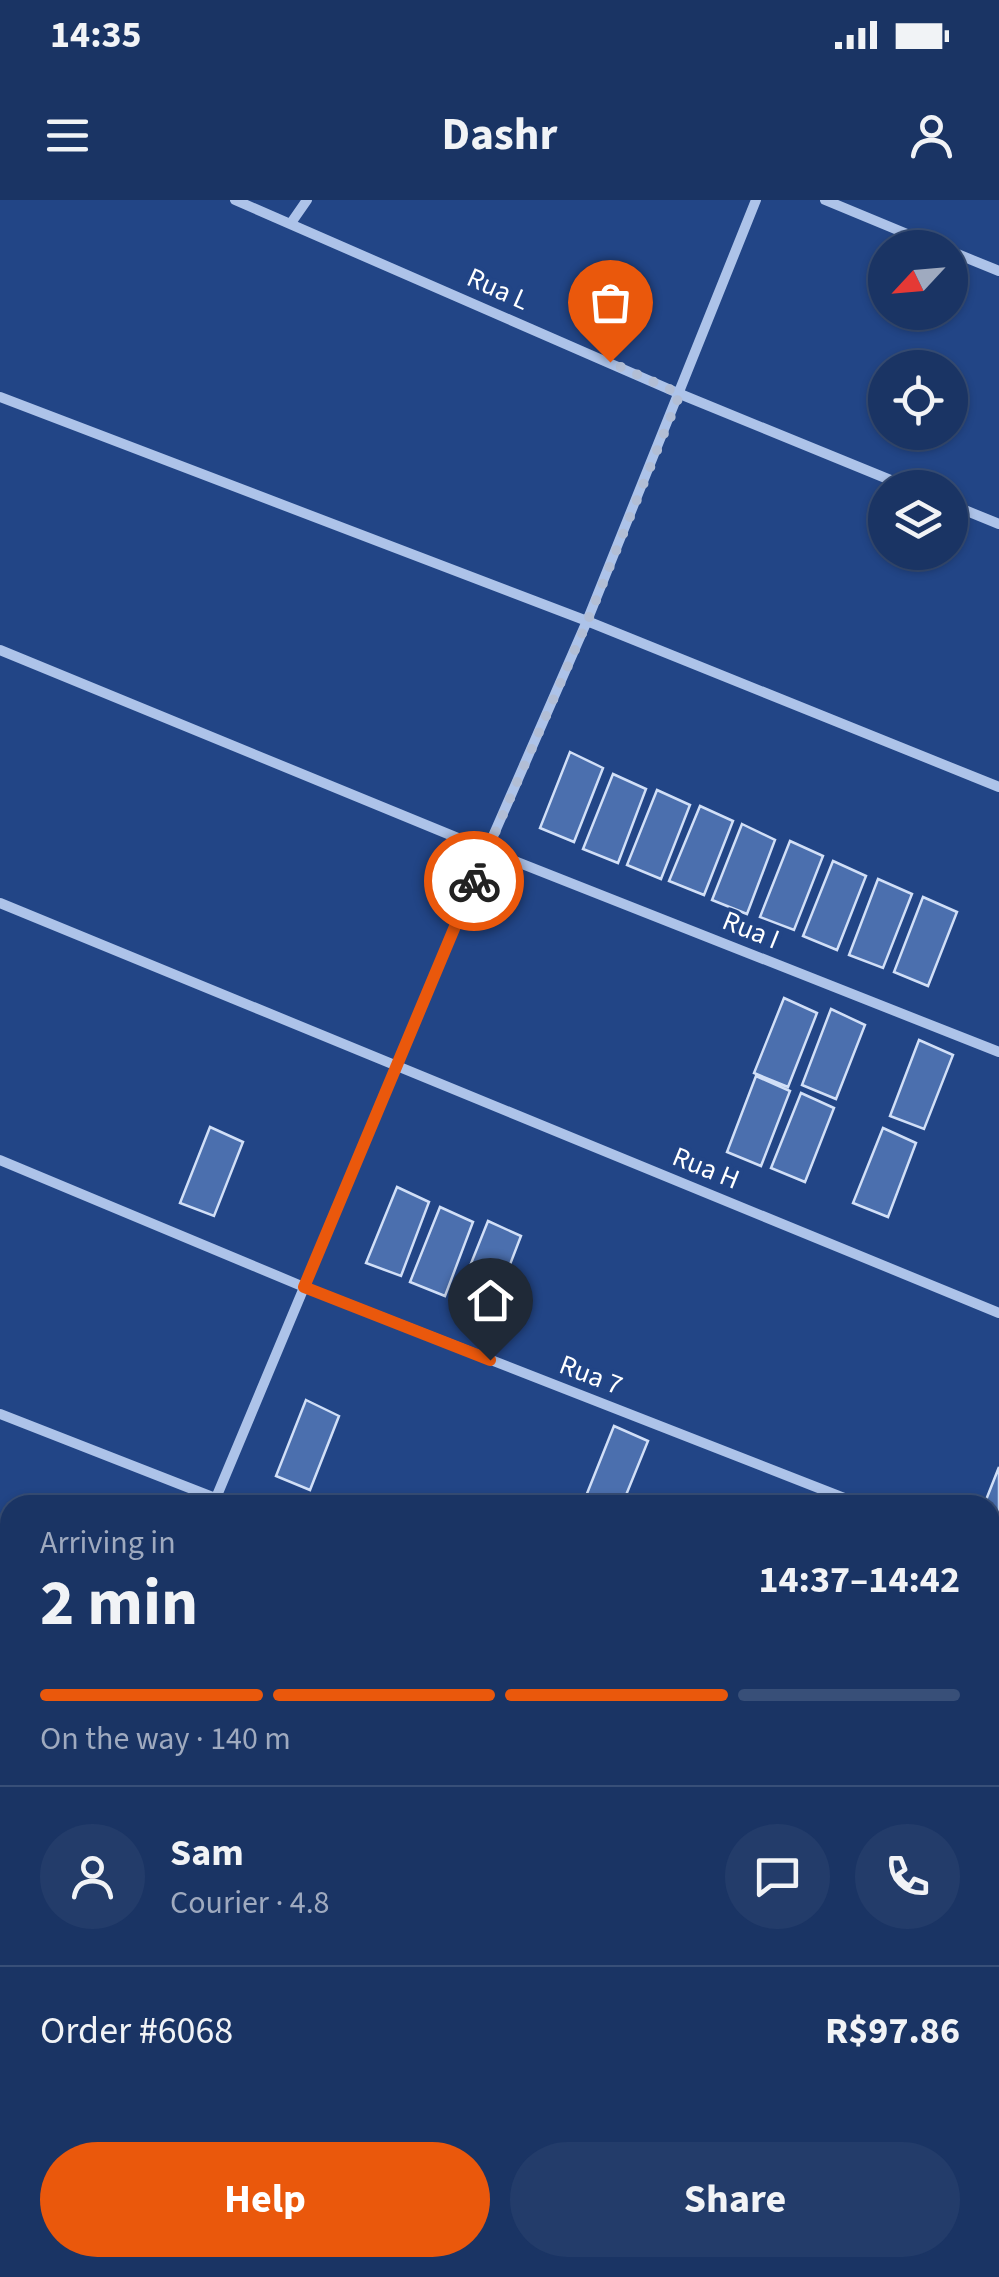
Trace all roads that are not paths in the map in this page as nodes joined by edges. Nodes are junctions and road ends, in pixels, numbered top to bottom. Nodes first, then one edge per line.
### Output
1 (234, 200) edge
2 (307, 200) edge
3 (756, 200) edge
4 (824, 200) edge
5 (292, 223) junction
6 (896, 230) edge
7 (968, 259) edge
8 (999, 272) edge
9 (680, 394) junction
10 (0, 397) edge
11 (868, 471) edge
12 (968, 511) edge
13 (999, 524) edge
14 (588, 620) junction
15 (0, 650) edge
16 (999, 786) edge
17 (487, 850) junction
18 (0, 903) edge
19 (999, 1052) edge
20 (396, 1064) junction
21 (0, 1160) edge
22 (304, 1287) junction
23 (999, 1313) edge
24 (0, 1414) edge
25 (199, 1495) edge
26 (217, 1495) edge
27 (836, 1495) edge

1 - 5 street, Rua L
2 - 5 street
3 - 9 street
4 - 6 street
5 - 9 street, Rua L
7 - 8 street
9 - 11 street, Rua L
9 - 14 street
10 - 14 street
12 - 13 street
14 - 16 street
14 - 17 street
15 - 17 street, Rua I
17 - 19 street, Rua I
17 - 20 street
18 - 20 street, Rua H
20 - 22 street
20 - 23 street, Rua H
21 - 22 street, Rua 7
22 - 26 street
22 - 27 street, Rua 7
24 - 25 street

